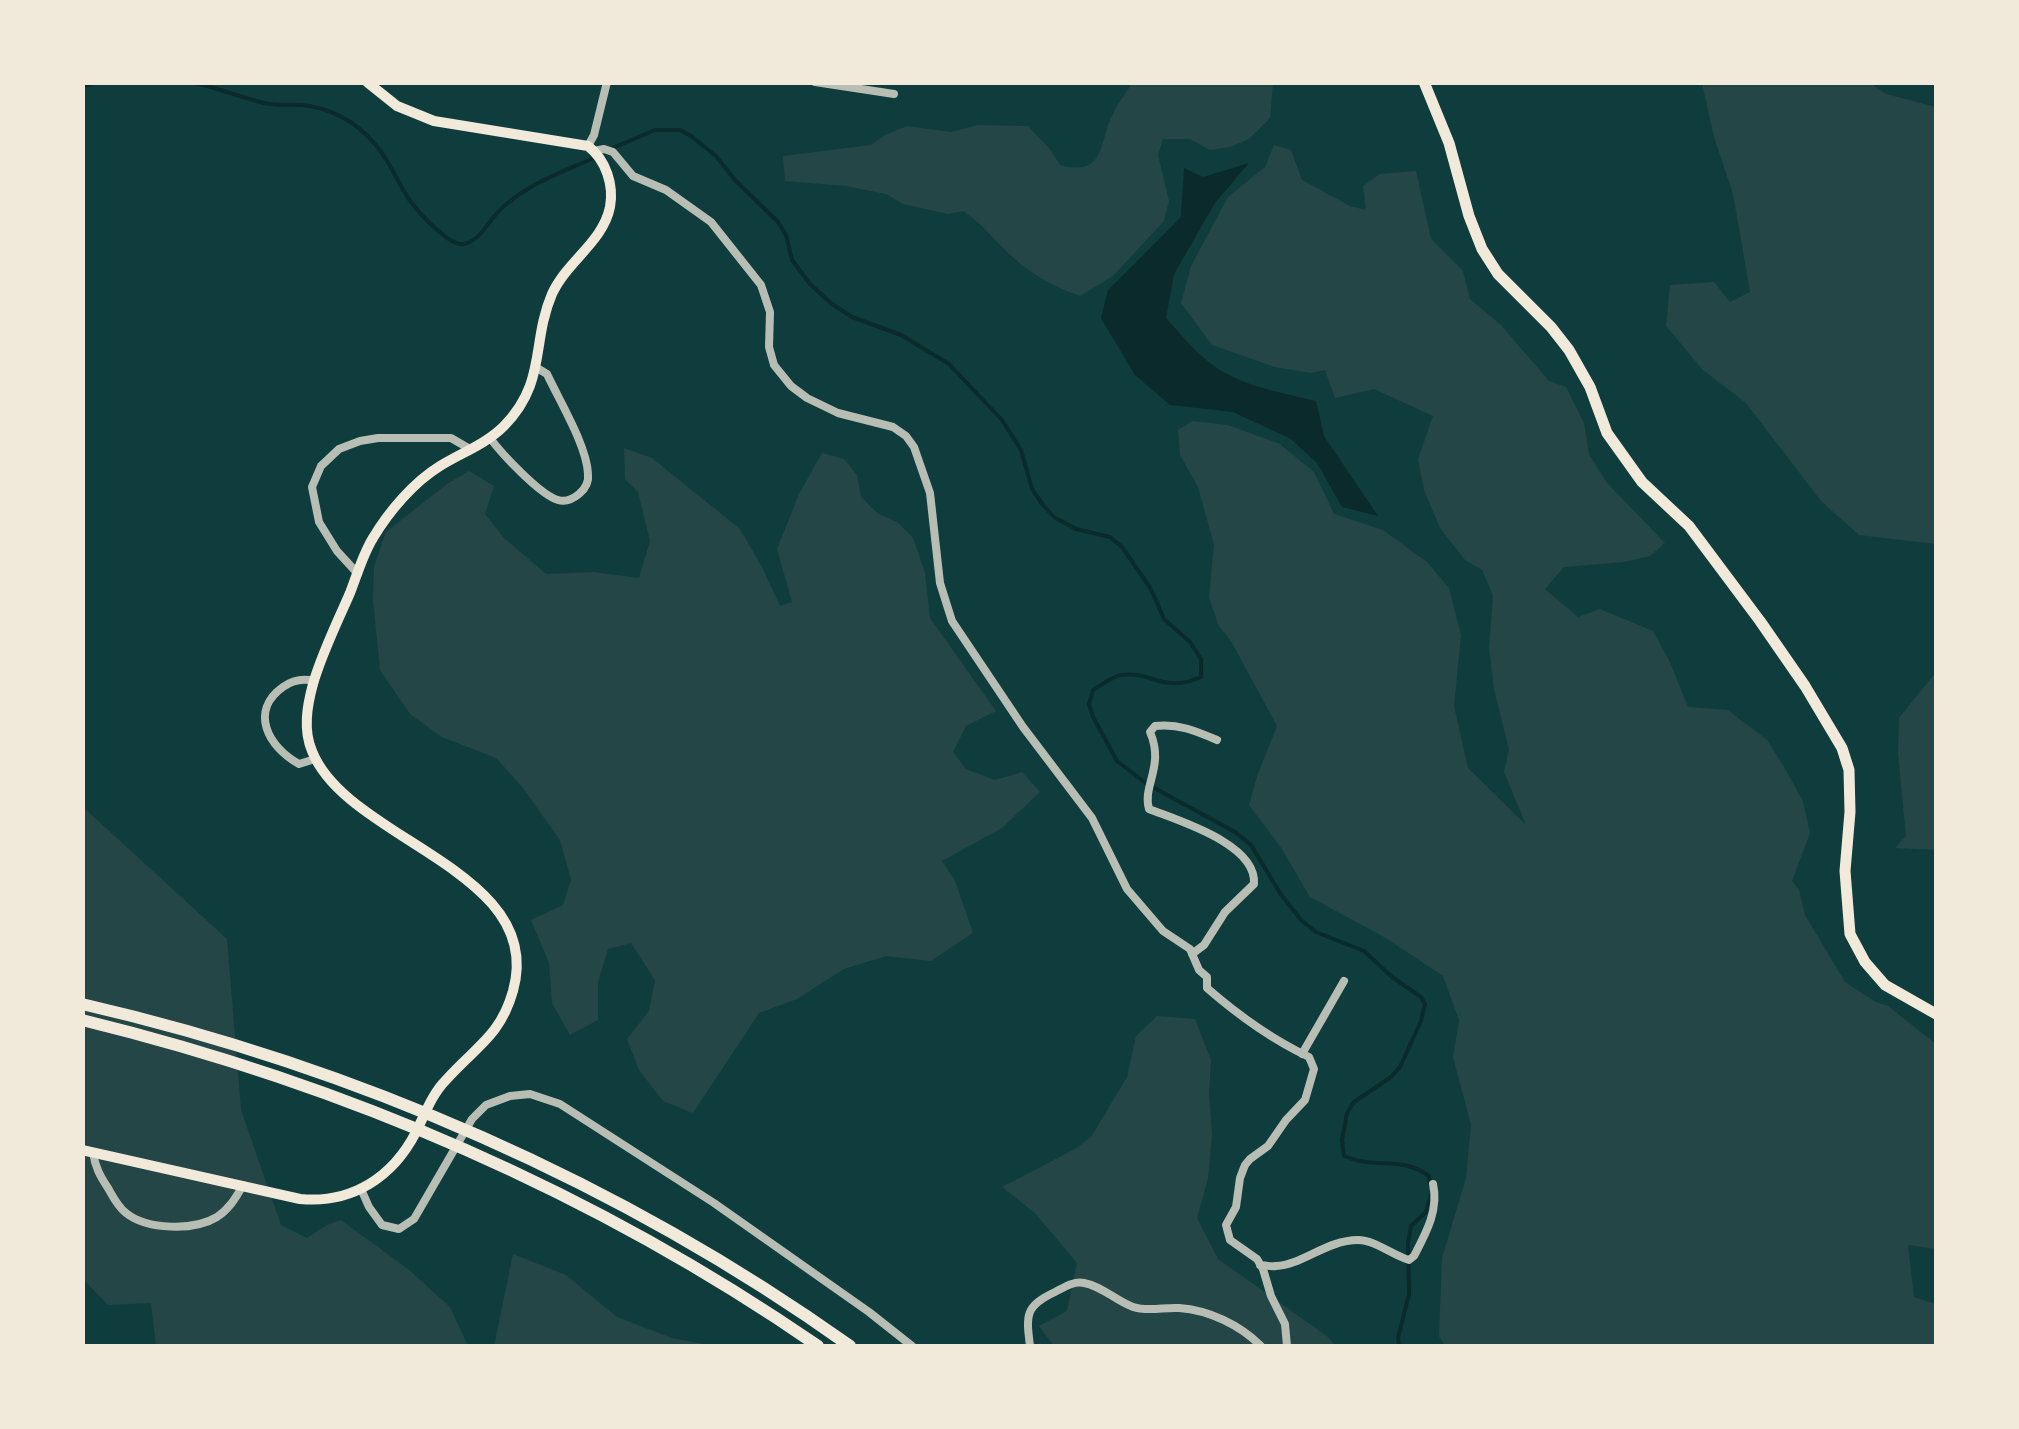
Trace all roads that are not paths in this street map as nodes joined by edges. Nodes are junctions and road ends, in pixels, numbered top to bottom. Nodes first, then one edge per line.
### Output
1 (366, 82) edge
2 (607, 82) edge
3 (814, 82) edge
4 (1424, 82) edge
5 (894, 94) dead end
6 (591, 148) junction
7 (537, 368) junction
8 (490, 438) junction
9 (470, 448) junction
10 (358, 574) junction
11 (314, 681) junction
12 (1217, 740) dead end
13 (315, 758) junction
14 (1192, 954) junction
15 (1344, 981) dead end
16 (82, 1004) edge
17 (1936, 1014) edge
18 (82, 1020) edge
19 (1302, 1054) junction
20 (88, 1151) edge
21 (1433, 1184) dead end
22 (242, 1187) junction
23 (362, 1189) junction
24 (1260, 1264) junction
25 (818, 1346) edge
26 (850, 1346) edge
27 (912, 1346) edge
28 (1030, 1346) edge
29 (1261, 1346) edge
30 (1288, 1346) edge

1 - 6 main road
2 - 6 street
3 - 5 street
4 - 17 main road
6 - 7 main road
6 - 14 street
7 - 8 main road
7 - 8 street
8 - 9 main road
9 - 10 main road
9 - 10 street
10 - 11 main road
11 - 13 main road
11 - 13 street
12 - 14 street
13 - 23 main road
14 - 19 street
15 - 19 street
16 - 26 highway
18 - 25 highway
19 - 24 street
20 - 22 main road
20 - 22 street
21 - 24 street
22 - 23 main road
23 - 27 street
24 - 30 street
28 - 29 street

